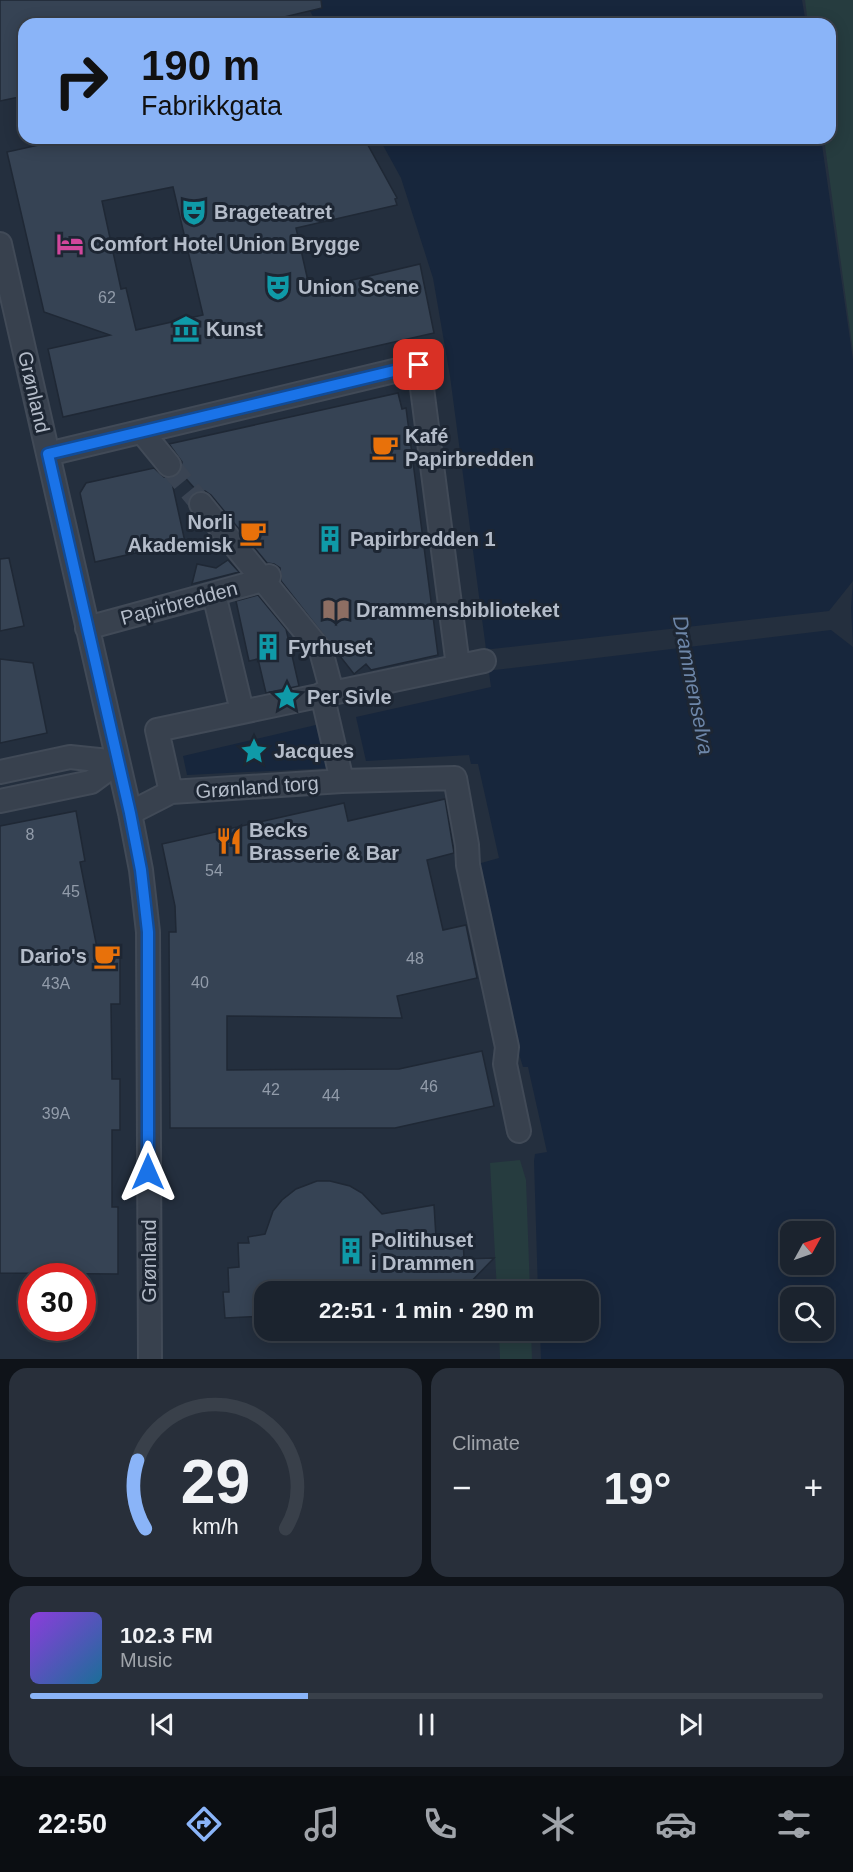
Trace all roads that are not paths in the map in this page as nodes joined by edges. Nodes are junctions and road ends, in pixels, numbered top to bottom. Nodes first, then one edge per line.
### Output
1 (0, 244) edge
2 (142, 432) junction
3 (48, 454) junction
4 (169, 465) tunnel mouth
5 (201, 504) tunnel mouth
6 (266, 578) junction
7 (214, 594) junction
8 (87, 628) junction
9 (484, 661) dead end
10 (458, 666) junction
11 (327, 693) junction
12 (242, 711) junction
13 (118, 762) junction
14 (0, 772) edge
15 (342, 781) junction
16 (171, 792) junction
17 (0, 801) edge
18 (130, 813) junction
19 (519, 1131) dead end
20 (150, 1359) edge

1 - 3 street, Grønland
2 - 3 street
2 - 4 street
2 - 10 street
3 - 8 street, Grønland
5 - 6 street
6 - 7 street, Papirbredden
6 - 11 street
7 - 8 street, Papirbredden
7 - 12 street
8 - 13 street, Grønland
9 - 10 street, Grønland torg
10 - 11 street, Grønland torg
11 - 12 street, Grønland torg
11 - 15 street
12 - 16 street, Grønland torg
13 - 14 street
13 - 17 street
13 - 18 street, Grønland
15 - 16 street, Grønland torg
15 - 19 street, Grønland torg
16 - 18 street, Grønland torg
18 - 20 street, Grønland

